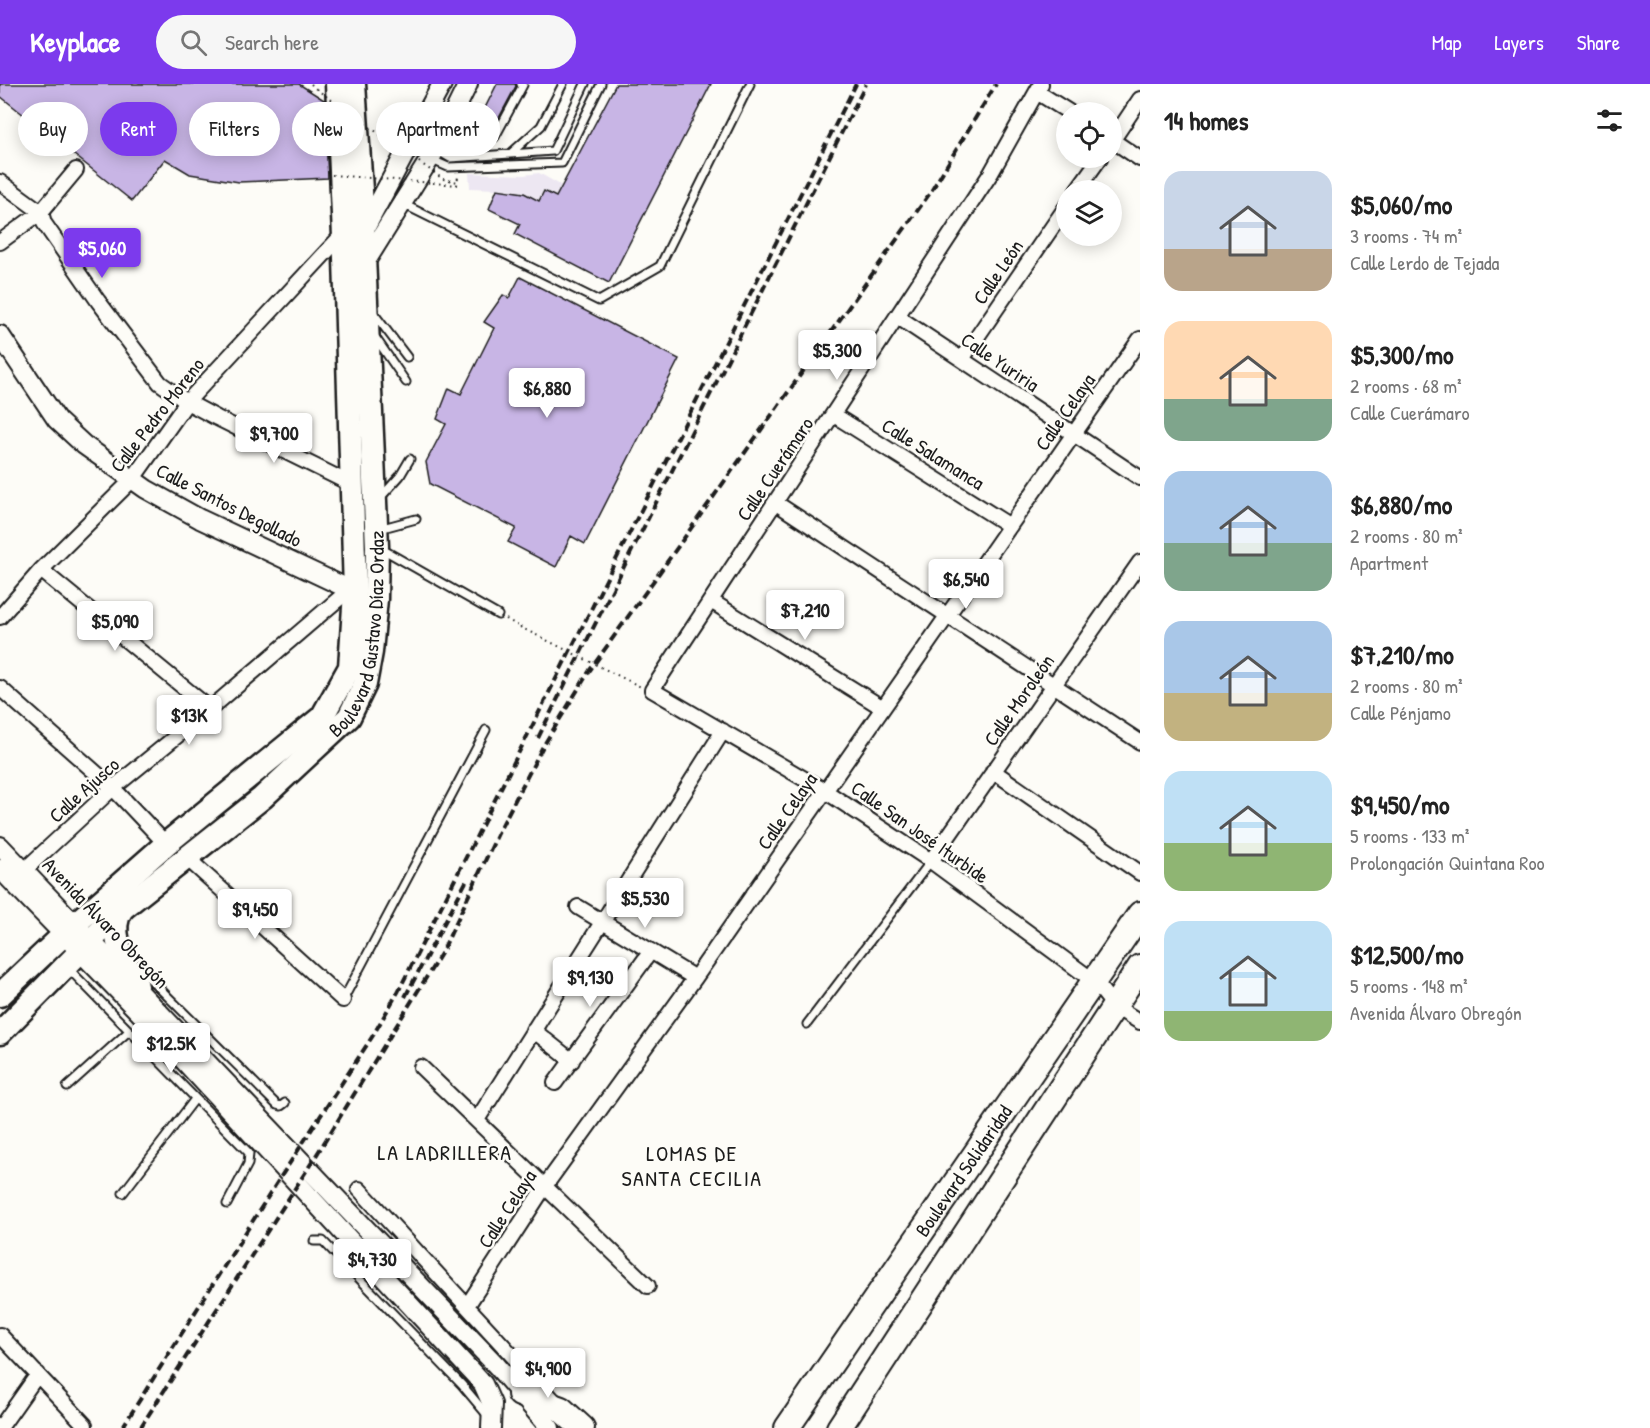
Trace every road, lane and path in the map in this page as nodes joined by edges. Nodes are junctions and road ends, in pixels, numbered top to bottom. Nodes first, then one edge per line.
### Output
1 (312, 84) edge
2 (442, 84) edge
3 (468, 84) edge
4 (521, 84) edge
5 (562, 84) edge
6 (585, 84) edge
7 (602, 84) edge
8 (750, 84) edge
9 (335, 86) edge
10 (1039, 88) edge
11 (1140, 99) edge
12 (433, 102) edge
13 (459, 102) edge
14 (1056, 102) edge
15 (1122, 126) edge
16 (500, 128) edge
17 (1122, 147) edge
18 (510, 154) junction
19 (500, 155) edge
20 (403, 156) edge
21 (432, 156) edge
22 (435, 156) edge
23 (442, 156) edge
24 (480, 156) edge
25 (1140, 159) edge
26 (76, 170) dead end
27 (332, 175) dead end
28 (0, 182) edge
29 (403, 204) junction
30 (41, 212) junction
31 (1056, 222) edge
32 (353, 235) junction
33 (0, 242) edge
34 (354, 262) junction
35 (365, 301) junction
36 (898, 316) junction
37 (366, 325) junction
38 (0, 335) edge
39 (1140, 339) edge
40 (407, 357) dead end
41 (962, 359) junction
42 (406, 381) dead end
43 (187, 402) junction
44 (834, 415) junction
45 (1073, 435) junction
46 (410, 459) dead end
47 (1140, 478) edge
48 (132, 480) junction
49 (351, 484) junction
50 (374, 497) junction
51 (776, 503) junction
52 (416, 519) dead end
53 (1010, 526) junction
54 (376, 538) junction
55 (1140, 562) edge
56 (41, 570) junction
57 (352, 591) junction
58 (711, 601) junction
59 (498, 615) joint
60 (0, 617) edge
61 (947, 617) junction
62 (1053, 686) junction
63 (0, 688) edge
64 (646, 688) junction
65 (883, 708) junction
66 (210, 709) junction
67 (486, 730) dead end
68 (723, 731) junction
69 (1140, 742) edge
70 (993, 771) junction
71 (113, 788) junction
72 (825, 791) junction
73 (166, 844) junction
74 (0, 846) edge
75 (187, 858) junction
76 (931, 861) junction
77 (1140, 873) edge
78 (12, 874) edge
79 (578, 908) dead end
80 (122, 909) junction
81 (1140, 914) edge
82 (602, 922) junction
83 (69, 929) junction
84 (121, 950) junction
85 (651, 951) junction
86 (78, 952) junction
87 (1138, 973) edge
88 (695, 978) junction
89 (1095, 982) junction
90 (137, 986) junction
91 (0, 995) edge
92 (343, 1000) joint
93 (1114, 1006) junction
94 (1140, 1022) edge
95 (807, 1024) dead end
96 (532, 1030) junction
97 (129, 1031) junction
98 (0, 1033) edge
99 (572, 1060) junction
100 (421, 1067) dead end
101 (555, 1083) dead end
102 (67, 1087) dead end
103 (195, 1099) junction
104 (285, 1103) dead end
105 (477, 1120) junction
106 (544, 1186) junction
107 (359, 1189) dead end
108 (123, 1193) dead end
109 (227, 1203) dead end
110 (314, 1241) dead end
111 (648, 1286) dead end
112 (467, 1306) junction
113 (0, 1335) edge
114 (510, 1351) junction
115 (497, 1366) junction
116 (38, 1374) junction
117 (520, 1394) joint
118 (555, 1419) edge
119 (491, 1424) edge
120 (85, 1425) dead end
121 (0, 1428) edge
122 (582, 1428) edge
123 (787, 1428) edge
124 (839, 1428) edge

1 - 9 path
2 - 12 street
3 - 13 street
4 - 16 lane
5 - 18 lane
6 - 18 lane
7 - 22 lane
8 - 29 lane
9 - 27 path, bridge
9 - 32 main road, Boulevard Gustavo Díaz Ordaz
10 - 14 street
10 - 36 street, Calle Cuerámaro
11 - 15 street
17 - 25 street
18 - 19 lane
20 - 32 street
21 - 29 street
23 - 24 lane
26 - 30 street
28 - 30 street
29 - 34 street
30 - 33 street
30 - 43 street
31 - 41 street, Calle León
32 - 34 main road, Boulevard Gustavo Díaz Ordaz
32 - 43 street, Calle Pedro Moreno
34 - 35 main road, Boulevard Gustavo Díaz Ordaz
34 - 49 main road, Boulevard Gustavo Díaz Ordaz
35 - 37 main road, Boulevard Gustavo Díaz Ordaz
35 - 40 lane
36 - 41 street, Calle Yuriria
36 - 44 street, Calle Cuerámaro
37 - 42 lane
37 - 50 main road, Boulevard Gustavo Díaz Ordaz
38 - 48 street, Calle Santos Degollado
39 - 45 street, Calle Celaya
41 - 45 street, Calle Yuriria
43 - 48 street, Calle Pedro Moreno
43 - 49 street
44 - 51 street, Calle Cuerámaro
44 - 53 street, Calle Salamanca
45 - 47 street, Calle Yuriria
45 - 53 street, Calle Celaya
46 - 50 lane
48 - 56 street, Calle Pedro Moreno
48 - 57 street, Calle Santos Degollado
49 - 50 street
49 - 57 main road, Boulevard Gustavo Díaz Ordaz
50 - 54 main road, Boulevard Gustavo Díaz Ordaz
51 - 58 street, Calle Cuerámaro
51 - 61 street
52 - 54 lane
53 - 61 street, Calle Celaya
54 - 59 lane
54 - 75 main road, Boulevard Gustavo Díaz Ordaz
55 - 62 street, Calle Moroleón
56 - 60 street, Calle Pedro Moreno
56 - 66 street
57 - 66 street, Calle Ajusco
57 - 73 main road, Boulevard Gustavo Díaz Ordaz
58 - 64 street, Calle Cuerámaro
58 - 65 street
59 - 64 path, bridge
61 - 62 street
61 - 65 street, Calle Celaya
62 - 69 street
62 - 70 street, Calle Moroleón
63 - 71 street
64 - 68 street, Calle San José Iturbide
65 - 72 street, Calle Celaya
66 - 71 street, Calle Ajusco
67 - 92 lane
68 - 72 street, Calle San José Iturbide
68 - 82 street
70 - 76 street, Calle Moroleón
70 - 77 street
71 - 73 street
71 - 78 street, Calle Ajusco
72 - 76 street, Calle San José Iturbide
72 - 88 street, Calle Celaya
73 - 83 main road, Boulevard Gustavo Díaz Ordaz
74 - 78 street, Avenida Álvaro Obregón
75 - 80 main road, Boulevard Gustavo Díaz Ordaz
75 - 92 street
76 - 89 street, Calle San José Iturbide
76 - 95 lane
78 - 83 street, Avenida Álvaro Obregón
79 - 82 street
80 - 84 main road
80 - 86 main road, Boulevard Gustavo Díaz Ordaz
81 - 89 highway, Boulevard Solidaridad
82 - 85 street
82 - 96 street
83 - 86 street, Avenida Álvaro Obregón
83 - 91 main road, Boulevard Gustavo Díaz Ordaz
84 - 90 main road
84 - 104 lane
85 - 88 street
85 - 99 street
86 - 90 street, Avenida Álvaro Obregón
86 - 97 lane
86 - 98 main road, Boulevard Gustavo Díaz Ordaz
86 - 119 street, Avenida Álvaro Obregón
87 - 93 highway, Boulevard Solidaridad
88 - 106 street, Calle Celaya
89 - 93 street, Calle San José Iturbide
89 - 123 highway, Boulevard Solidaridad
90 - 115 street, Avenida Álvaro Obregón
93 - 94 street
93 - 124 highway, Boulevard Solidaridad
96 - 99 street
96 - 105 street
97 - 102 lane
97 - 103 lane
99 - 101 street
100 - 105 street
103 - 108 lane
103 - 109 lane
105 - 106 street
106 - 111 street
106 - 112 street, Calle Celaya
107 - 112 street
110 - 119 lane
112 - 114 street
113 - 116 street
114 - 115 street
114 - 118 street
115 - 117 street, Avenida Álvaro Obregón
116 - 120 street
116 - 121 street
117 - 118 highway
118 - 122 highway

